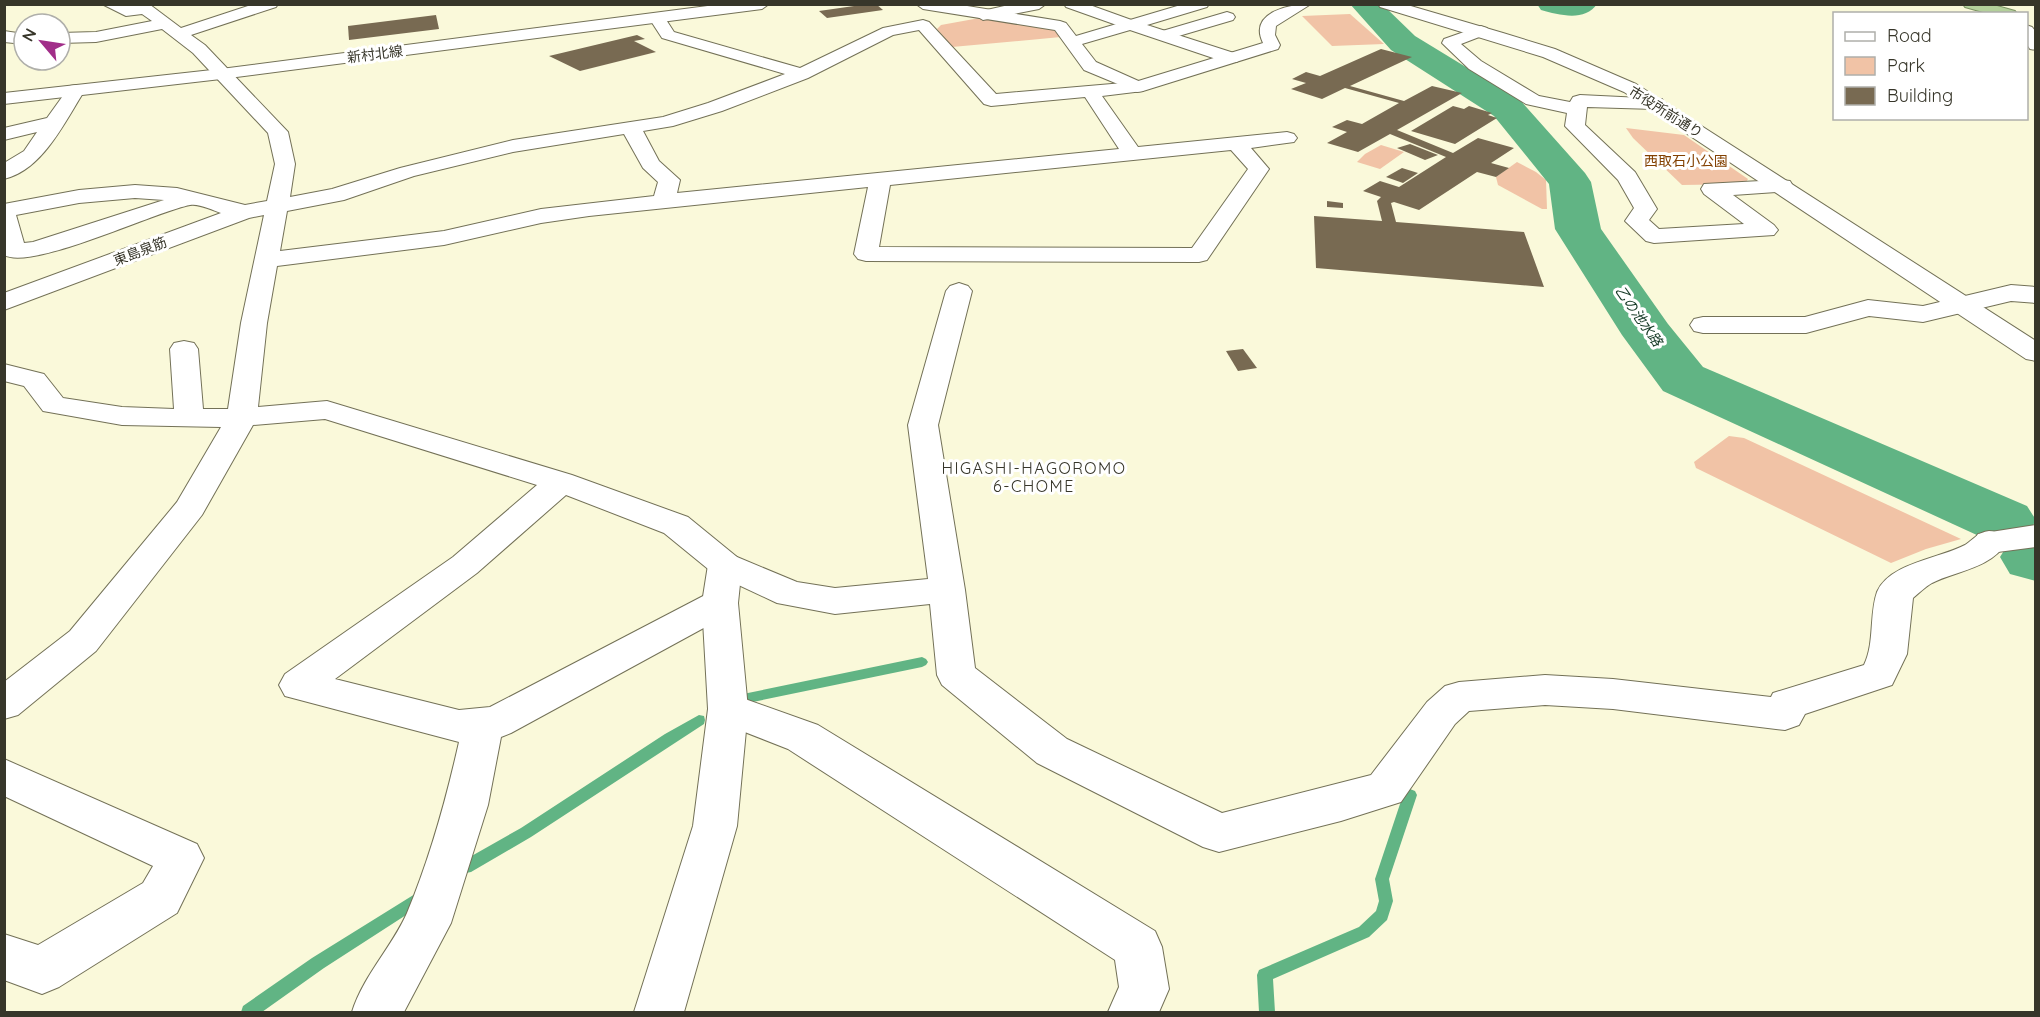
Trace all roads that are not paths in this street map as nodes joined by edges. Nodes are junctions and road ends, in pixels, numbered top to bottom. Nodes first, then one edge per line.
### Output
1 (109, 4) edge
2 (270, 4) edge
3 (923, 4) edge
4 (1039, 4) edge
5 (1071, 4) edge
6 (1202, 4) edge
7 (1304, 4) edge
8 (1970, 4) edge
9 (752, 5) edge
10 (1388, 5) edge
11 (142, 7) edge
12 (2002, 12) edge
13 (983, 15) junction
14 (1227, 17) dead end
15 (657, 18) junction
16 (164, 24) junction
17 (1131, 25) junction
18 (922, 26) junction
19 (1481, 31) junction
20 (179, 34) junction
21 (1166, 35) junction
22 (72, 38) edge
23 (1072, 42) junction
24 (1232, 58) junction
25 (221, 74) junction
26 (802, 74) junction
27 (1137, 87) junction
28 (76, 90) junction
29 (1091, 93) junction
30 (4, 99) edge
31 (1655, 103) junction
32 (1577, 109) junction
33 (54, 122) junction
34 (631, 128) junction
35 (4, 134) edge
36 (1287, 138) dead end
37 (1237, 144) junction
38 (1132, 155) junction
39 (4, 173) edge
40 (880, 179) junction
41 (1782, 186) junction
42 (192, 198) junction
43 (664, 202) junction
44 (278, 206) junction
45 (4, 212) edge
46 (244, 212) junction
47 (266, 260) junction
48 (959, 291) dead end
49 (2036, 295) edge
50 (4, 302) edge
51 (1963, 305) junction
52 (1704, 325) dead end
53 (184, 349) dead end
54 (2036, 353) edge
55 (4, 372) edge
56 (189, 417) junction
57 (242, 417) junction
58 (561, 482) junction
59 (2036, 536) edge
60 (725, 565) junction
61 (947, 590) junction
62 (720, 603) junction
63 (4, 704) edge
64 (727, 705) junction
65 (483, 724) junction
66 (4, 776) edge
67 (4, 957) edge
68 (377, 1012) edge
69 (659, 1012) edge
70 (1133, 1012) edge

1 - 11 street
2 - 20 street
3 - 13 street
4 - 13 street, 東島泉筋
5 - 17 street
6 - 17 street
7 - 24 street
8 - 12 highway
9 - 15 street, 新村北線
10 - 19 street, 市役所前通り
11 - 16 street
13 - 18 street, 東島泉筋
13 - 23 street
14 - 21 street
15 - 25 street, 新村北線
15 - 26 street
16 - 20 street
16 - 22 street
17 - 21 street
17 - 23 street
18 - 26 street, 東島泉筋
18 - 29 street
19 - 31 street, 市役所前通り
19 - 32 street
20 - 25 street
21 - 24 street
23 - 27 street
24 - 27 street
25 - 28 street, 新村北線
25 - 44 street
26 - 34 street, 東島泉筋
27 - 29 street
28 - 30 street, 新村北線
28 - 33 street
29 - 38 street
31 - 32 street
31 - 41 street, 市役所前通り
32 - 41 street
33 - 35 street
33 - 39 street
34 - 43 street
34 - 44 street, 東島泉筋
36 - 37 street
37 - 38 street
37 - 40 street
38 - 40 street
40 - 43 street
41 - 51 street, 市役所前通り
42 - 45 street
42 - 45 street
42 - 46 street
43 - 47 street
44 - 46 street, 東島泉筋
44 - 47 street
46 - 50 street, 東島泉筋
47 - 57 street
48 - 61 street
49 - 51 street
51 - 52 street
51 - 54 street, 市役所前通り
53 - 56 street
55 - 56 street
56 - 57 street
57 - 58 street
57 - 63 street
58 - 60 street
58 - 65 street
59 - 61 street
60 - 61 street
60 - 62 street
62 - 64 street
62 - 65 street
64 - 69 street
64 - 70 street
65 - 68 street
66 - 67 street

